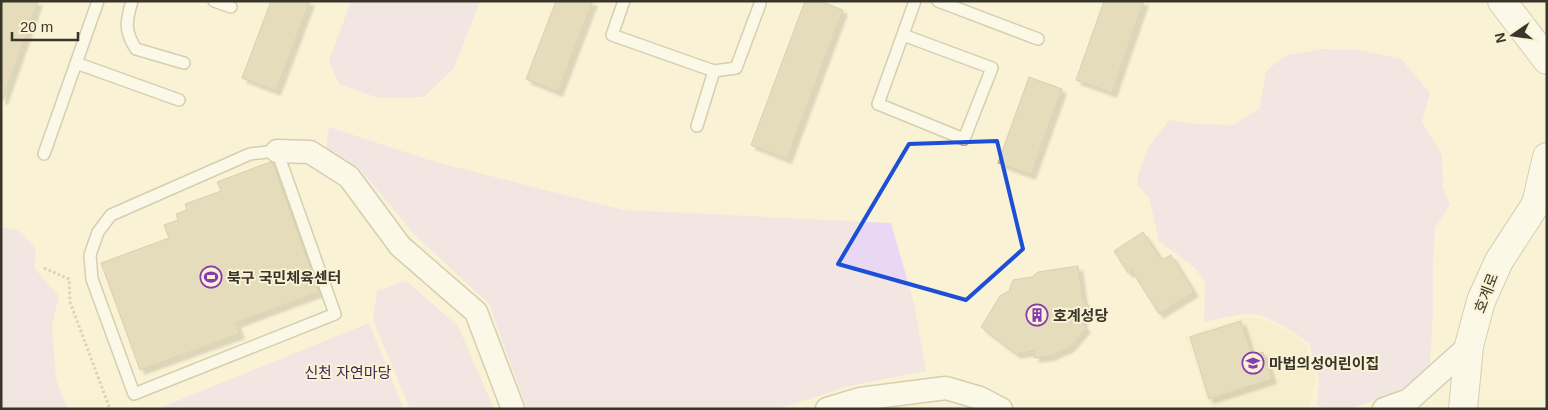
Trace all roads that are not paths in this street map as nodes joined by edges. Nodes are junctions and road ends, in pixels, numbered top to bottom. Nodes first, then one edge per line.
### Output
1 (98, 1) edge
2 (132, 1) edge
3 (214, 1) edge
4 (624, 1) edge
5 (915, 1) edge
6 (938, 1) edge
7 (1502, 1) edge
8 (760, 4) dead end
9 (231, 7) dead end
10 (903, 35) junction
11 (1038, 39) dead end
12 (76, 63) junction
13 (184, 63) dead end
14 (1546, 64) edge
15 (714, 72) junction
16 (179, 100) dead end
17 (697, 126) dead end
18 (277, 151) junction
19 (44, 154) dead end
20 (1547, 158) edge
21 (1541, 198) edge
22 (1468, 346) junction
23 (513, 409) edge
24 (826, 409) edge
25 (1001, 409) edge
26 (1384, 409) edge
27 (1463, 409) edge

1 - 12 lane
2 - 13 lane
3 - 9 lane
4 - 15 lane
5 - 10 lane
6 - 11 lane
7 - 14 street
8 - 15 lane
10 - 10 lane
12 - 16 lane
12 - 19 lane
15 - 17 lane
18 - 18 lane
18 - 23 street
20 - 21 street, 호계로
21 - 22 street, 호계로
22 - 26 street
22 - 27 street, 호계로
24 - 25 street

